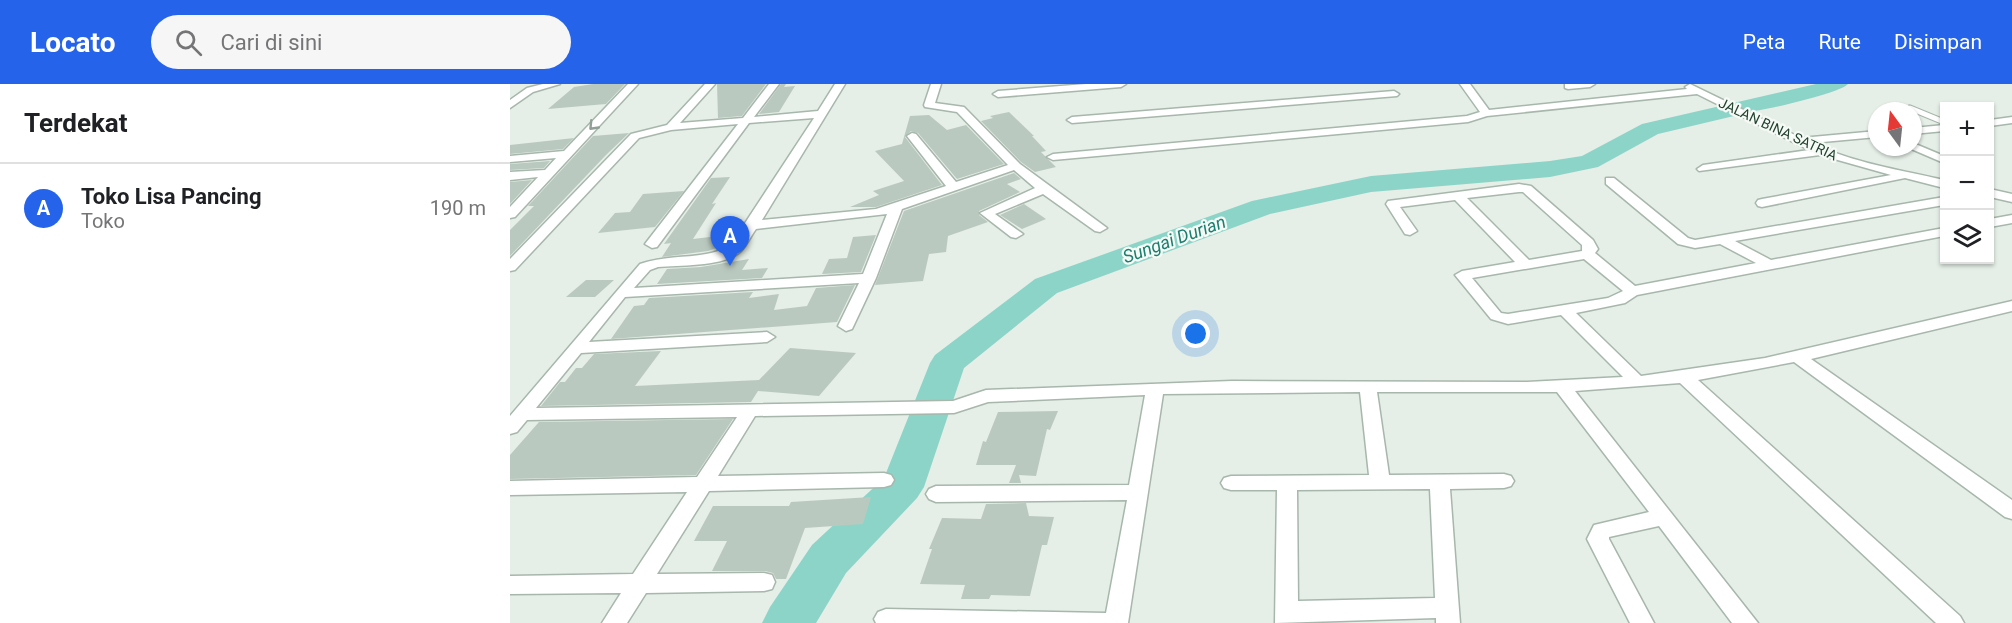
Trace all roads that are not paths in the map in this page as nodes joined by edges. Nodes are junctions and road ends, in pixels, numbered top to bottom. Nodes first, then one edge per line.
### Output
1 (555, 84) edge
2 (633, 84) edge
3 (710, 84) edge
4 (774, 84) edge
5 (840, 84) edge
6 (936, 84) edge
7 (1121, 84) edge
8 (1465, 84) edge
9 (1590, 84) edge
10 (1684, 84) edge
11 (1568, 86) dead end
12 (1698, 91) junction
13 (998, 94) dead end
14 (1394, 94) dead end
15 (510, 105) edge
16 (1486, 113) junction
17 (1922, 113) edge
18 (820, 114) junction
19 (745, 120) junction
20 (1072, 120) dead end
21 (1940, 120) edge
22 (2012, 120) edge
23 (1994, 122) edge
24 (671, 127) junction
25 (1940, 128) edge
26 (1922, 130) edge
27 (1868, 135) edge
28 (912, 136) dead end
29 (1799, 141) junction
30 (1922, 150) edge
31 (1821, 152) junction
32 (566, 154) junction
33 (1053, 157) dead end
34 (1940, 158) edge
35 (510, 159) edge
36 (1016, 166) junction
37 (1703, 169) dead end
38 (548, 173) junction
39 (510, 176) edge
40 (1907, 176) junction
41 (1610, 181) dead end
42 (1940, 183) edge
43 (953, 187) junction
44 (1044, 189) junction
45 (1994, 194) edge
46 (1457, 195) junction
47 (2012, 198) edge
48 (1940, 202) edge
49 (1762, 203) dead end
50 (897, 205) junction
51 (510, 214) edge
52 (2012, 219) edge
53 (1994, 222) edge
54 (752, 225) junction
55 (1100, 228) dead end
56 (1410, 231) dead end
57 (1940, 233) edge
58 (1016, 234) dead end
59 (1725, 241) junction
60 (652, 244) dead end
61 (1587, 254) junction
62 (1524, 263) junction
63 (1769, 265) junction
64 (510, 267) edge
65 (869, 278) junction
66 (1632, 291) junction
67 (621, 293) junction
68 (2012, 306) edge
69 (1566, 311) junction
70 (846, 326) dead end
71 (767, 337) dead end
72 (575, 348) junction
73 (1796, 356) junction
74 (1683, 376) junction
75 (1636, 381) junction
76 (1561, 385) junction
77 (1368, 387) junction
78 (1155, 390) junction
79 (750, 410) junction
80 (523, 414) junction
81 (510, 428) edge
82 (884, 480) dead end
83 (1504, 480) dead end
84 (1440, 481) junction
85 (1380, 482) junction
86 (706, 483) junction
87 (1231, 483) dead end
88 (1287, 483) junction
89 (510, 488) edge
90 (1138, 492) junction
91 (936, 494) dead end
92 (2012, 511) edge
93 (1664, 517) junction
94 (639, 582) junction
95 (765, 582) dead end
96 (510, 585) edge
97 (1447, 616) edge
98 (1287, 617) edge
99 (886, 619) dead end
100 (614, 623) edge
101 (1642, 623) edge
102 (1746, 623) edge
103 (1952, 623) edge

1 - 15 street
2 -> 32 street
3 - 24 street
4 - 19 street
5 - 18 street
6 - 36 street
7 - 13 street
8 - 16 street
9 - 11 street
10 - 12 street, JALAN BINA SATRIA
12 - 16 street
12 - 29 street, JALAN BINA SATRIA
14 - 20 street
16 - 33 street
17 - 21 lane
18 - 19 street
18 - 54 street
19 - 24 street
19 - 60 street
22 - 23 street
24 - 64 street
25 - 26 street
27 - 29 street
28 - 43 street
29 - 31 street, JALAN BINA SATRIA
30 - 34 street
31 - 37 street
31 - 40 street, JALAN BINA SATRIA
32 - 35 street
32 - 38 street
36 - 43 street
36 - 44 street
38 - 39 street
38 - 51 street
40 - 42 street, JALAN BINA SATRIA
40 - 49 street
41 - 59 street
43 - 50 street
44 - 55 street
44 - 58 street
45 - 47 street
46 - 56 street
46 - 61 street
46 - 62 street
48 - 59 street
50 - 54 street
50 - 65 street
52 - 53 street
54 - 67 street
57 - 63 street
59 - 63 street
61 - 62 street
61 - 66 street
62 - 69 street
63 - 66 street
65 - 67 street
65 - 70 street
66 - 69 street
67 - 72 street
68 - 73 street
69 - 75 street
71 - 72 street
72 - 80 street
73 - 74 street
73 - 92 street
74 - 75 street
74 - 103 street
75 - 76 street
76 - 77 street
76 - 93 street
77 - 78 street
77 - 85 street
78 - 79 street
78 - 90 street
79 - 80 street
79 - 86 street
80 - 81 street
82 - 86 street
83 - 84 street
84 - 85 street
84 - 97 street
85 - 88 street
86 - 89 street
86 - 94 street
87 - 88 street
88 - 98 street
90 - 91 street
90 - 99 street
93 - 101 street
93 - 102 street
94 - 95 street
94 - 96 street
94 - 100 street
97 - 98 street

